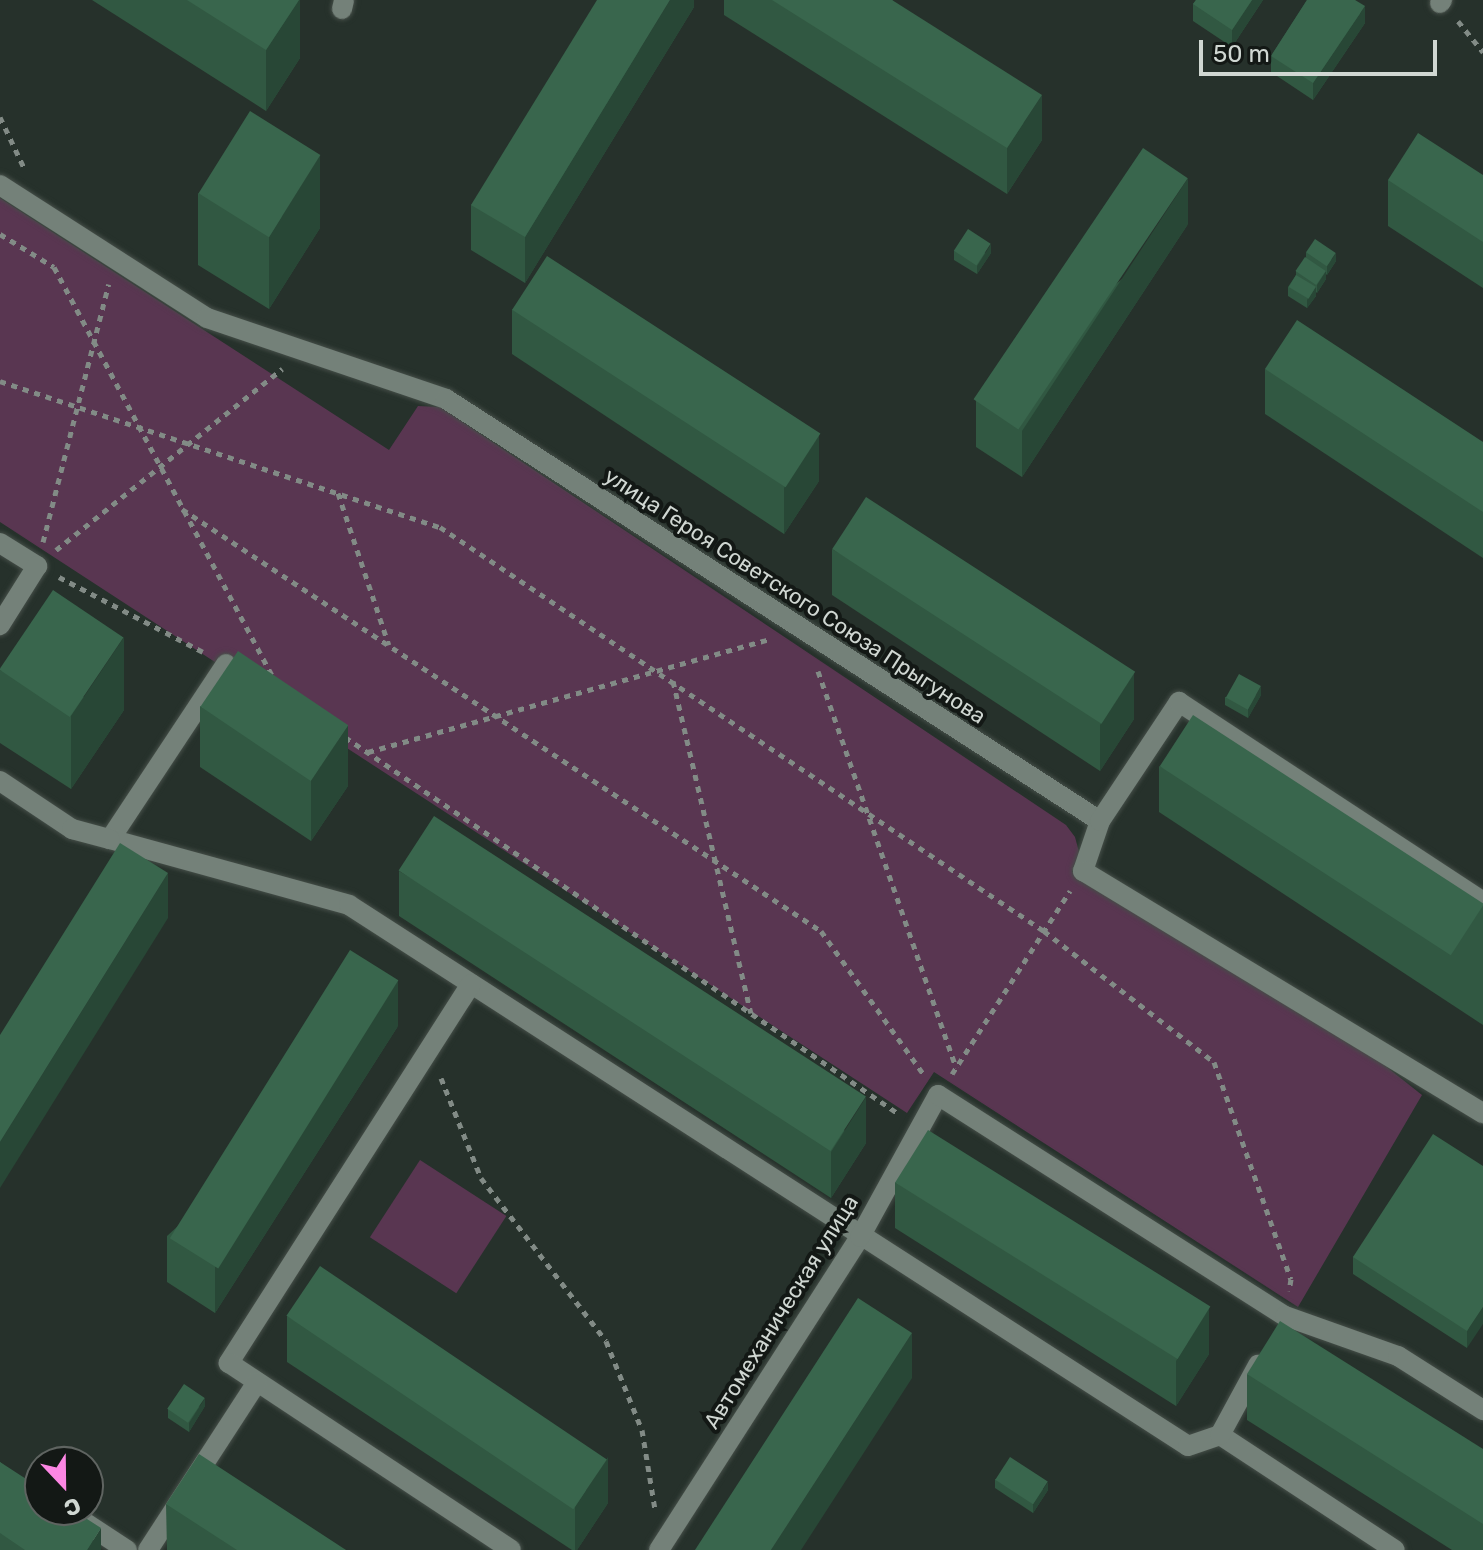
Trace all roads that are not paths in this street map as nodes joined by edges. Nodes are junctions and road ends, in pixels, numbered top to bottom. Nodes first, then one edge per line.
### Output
1 (0, 185) edge
2 (0, 543) edge
3 (0, 625) edge
4 (226, 664) edge
5 (0, 781) edge
6 (1100, 821) junction
7 (110, 839) junction
8 (1483, 902) edge
9 (471, 984) junction
10 (1483, 1113) edge
11 (860, 1237) junction
12 (1278, 1329) junction
13 (257, 1382) junction
14 (1483, 1410) edge
15 (1220, 1435) junction
16 (90, 1526) edge
17 (660, 1548) edge
18 (127, 1550) edge
19 (148, 1550) edge
20 (511, 1550) edge
21 (1395, 1550) edge

1 - 6 street, улица Героя Советского Союза Прыгунова
2 - 3 street
4 - 7 street
5 - 7 street
6 - 8 street
6 - 10 street
7 - 9 street
9 - 11 street
9 - 13 street
11 - 12 street, Автомеханическая улица
11 - 15 street
11 - 17 street, Автомеханическая улица
12 - 14 street
12 - 15 street
13 - 19 street
13 - 20 street
15 - 21 street
16 - 18 street

